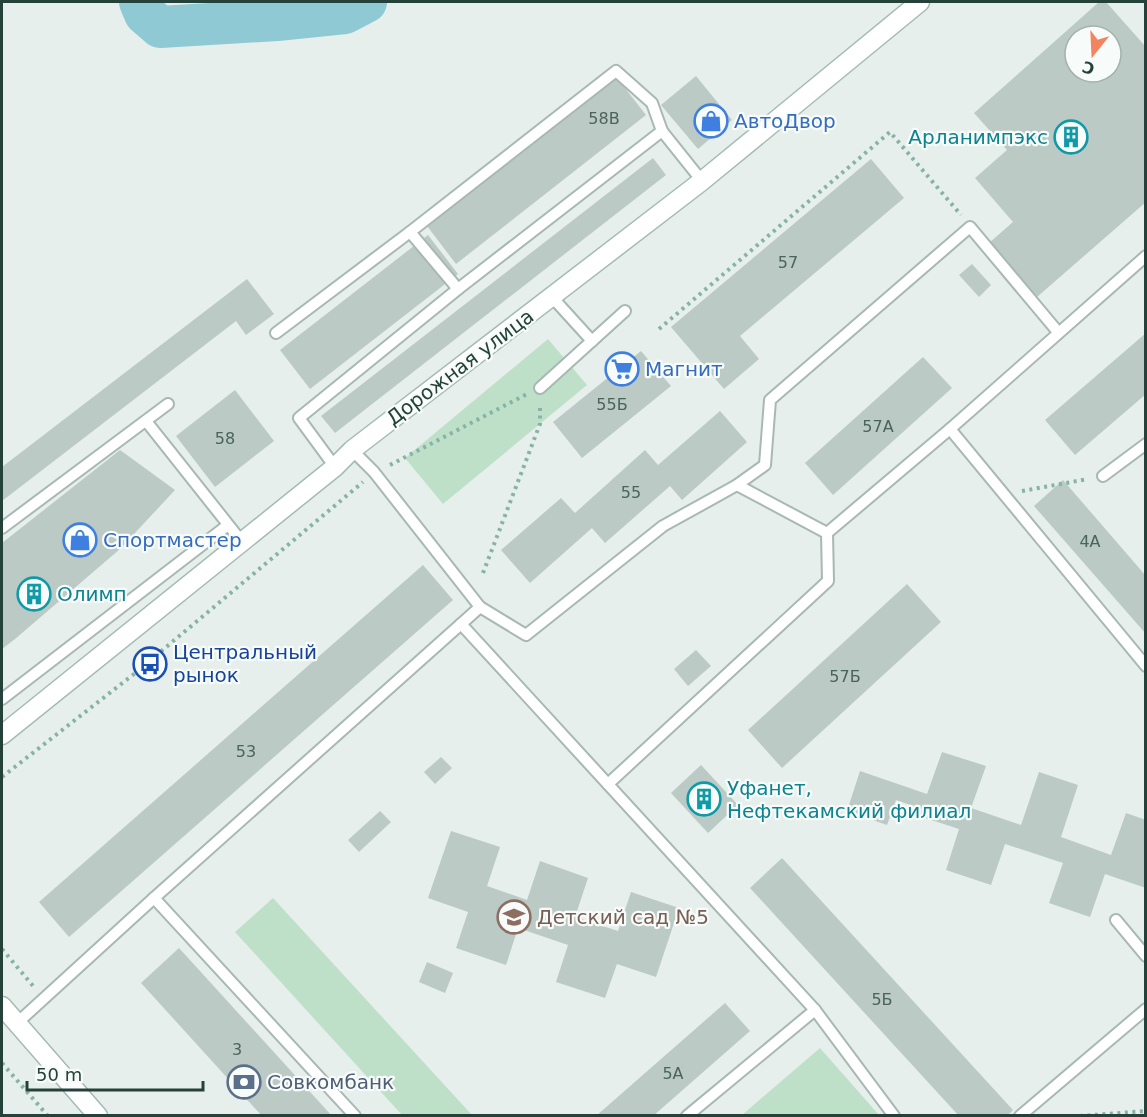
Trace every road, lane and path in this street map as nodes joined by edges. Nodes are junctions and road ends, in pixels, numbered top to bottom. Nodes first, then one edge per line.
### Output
1 (920, 2) edge
2 (662, 131) junction
3 (702, 182) junction
4 (970, 227) junction
5 (410, 232) junction
6 (1146, 256) edge
7 (458, 289) junction
8 (552, 297) junction
9 (625, 311) dead end
10 (659, 329) dead end
11 (1058, 332) junction
12 (276, 333) dead end
13 (592, 341) junction
14 (540, 388) junction
15 (168, 404) dead end
16 (146, 421) junction
17 (950, 429) junction
18 (1146, 444) edge
19 (352, 450) junction
20 (335, 467) junction
21 (374, 472) junction
22 (1103, 476) joint
23 (737, 485) junction
24 (1003, 494) junction
25 (228, 525) junction
26 (2, 528) edge
27 (827, 533) junction
28 (242, 542) junction
29 (483, 573) dead end
30 (480, 607) junction
31 (461, 624) junction
32 (1146, 666) edge
33 (2, 699) edge
34 (2, 735) edge
35 (2, 777) edge
36 (608, 784) junction
37 (154, 898) junction
38 (1116, 920) dead end
39 (2, 948) edge
40 (1146, 956) edge
41 (44, 999) junction
42 (2, 1006) edge
43 (1146, 1009) edge
44 (814, 1010) junction
45 (16, 1024) junction
46 (2, 1063) edge
47 (1146, 1111) edge
48 (48, 1116) edge
49 (98, 1116) edge
50 (355, 1116) edge
51 (687, 1116) edge
52 (894, 1116) edge
53 (1020, 1116) edge
54 (1080, 1116) edge

1 - 3 main road, Дорожная улица
2 - 3 lane
2 - 5 lane
2 - 7 lane
3 - 8 main road, Дорожная улица
4 - 10 path
4 - 11 lane
4 - 23 lane
5 - 7 lane
5 - 12 lane
6 - 11 lane
7 - 20 lane
8 - 13 lane
8 - 19 main road, Дорожная улица
9 - 13 lane
11 - 17 lane
13 - 14 lane
14 - 21 path
14 - 29 path
15 - 16 lane
16 - 25 lane
16 - 26 lane
17 - 24 lane
17 - 27 lane
18 - 22 lane
19 - 20 main road, Дорожная улица
19 - 21 lane
20 - 28 main road, Дорожная улица
21 - 30 lane
21 - 35 path
22 - 24 path
23 - 27 lane
23 - 30 lane
24 - 32 lane
25 - 28 lane
25 - 33 lane
27 - 36 lane
28 - 34 main road, Дорожная улица
30 - 31 lane
31 - 36 lane
31 - 37 lane
36 - 44 lane
37 - 41 lane
37 - 50 lane
38 - 40 lane
39 - 41 path
41 - 45 lane
42 - 45 main road
43 - 53 lane
44 - 51 lane
44 - 52 lane
45 - 49 main road
46 - 48 path
47 - 54 path

